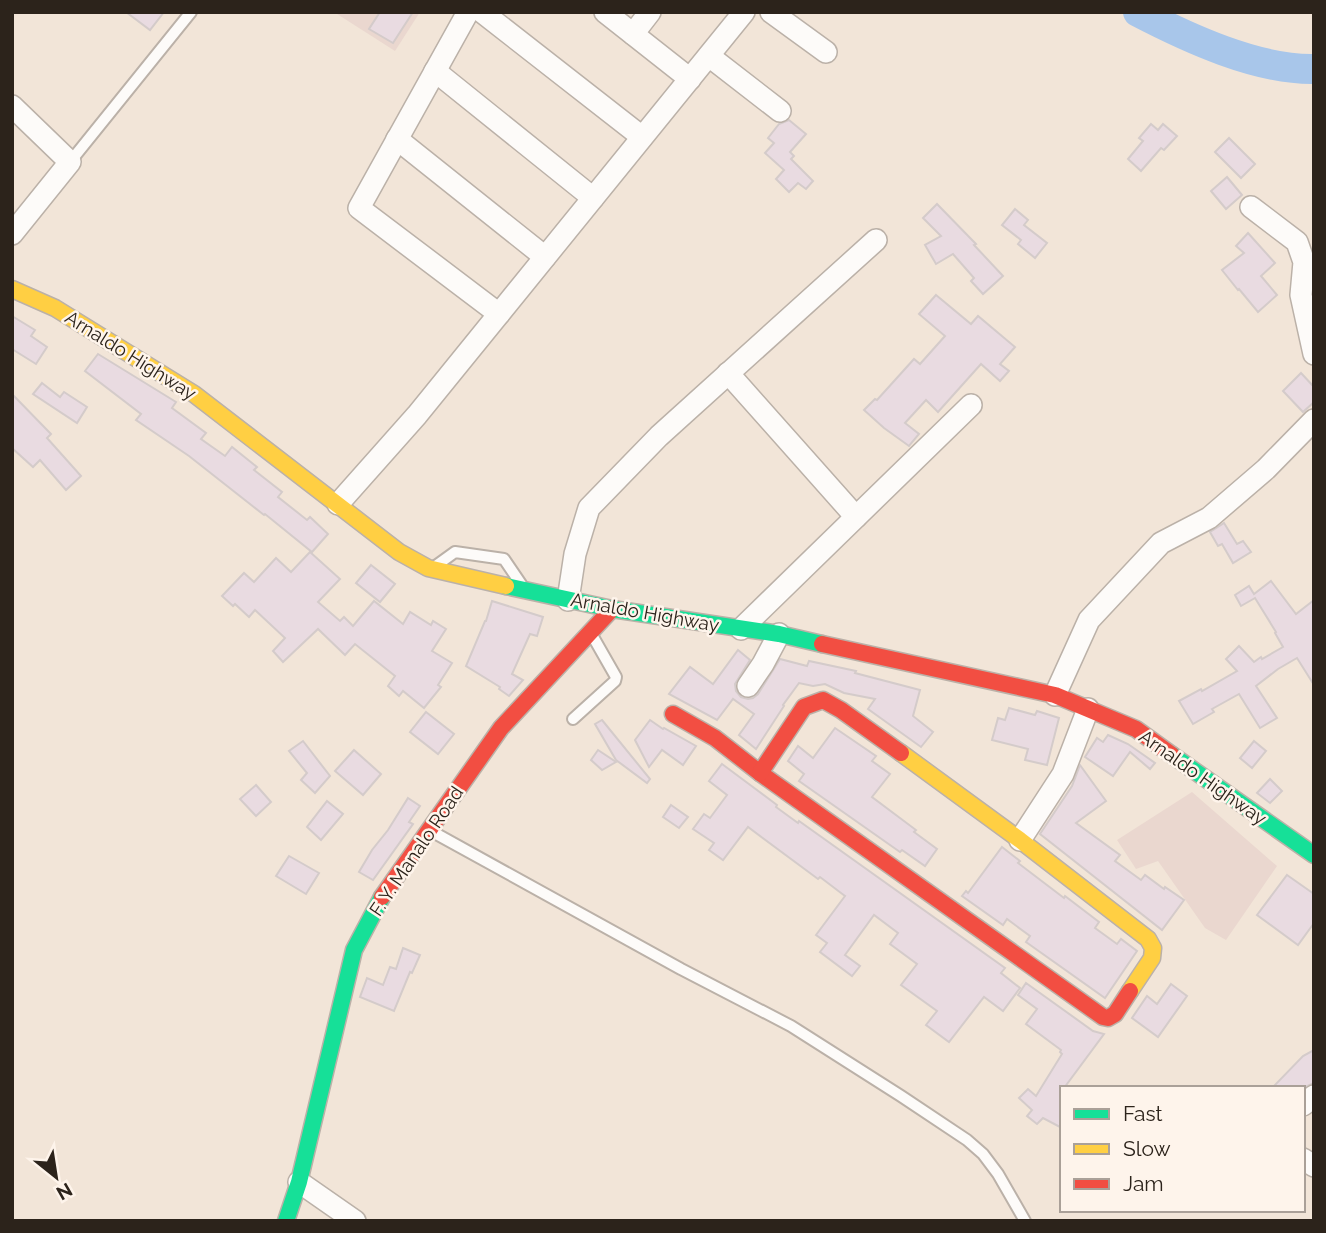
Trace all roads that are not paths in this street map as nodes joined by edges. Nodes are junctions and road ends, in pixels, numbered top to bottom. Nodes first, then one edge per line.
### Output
1 (191, 12) edge
2 (468, 12) edge
3 (482, 12) edge
4 (605, 12) edge
5 (650, 12) edge
6 (744, 12) edge
7 (771, 12) edge
8 (633, 34) junction
9 (826, 51) dead end
10 (709, 56) junction
11 (435, 71) junction
12 (690, 79) junction
13 (12, 106) edge
14 (780, 111) dead end
15 (642, 137) junction
16 (397, 139) junction
17 (70, 162) junction
18 (593, 198) junction
19 (1251, 207) dead end
20 (12, 234) edge
21 (876, 240) dead end
22 (545, 257) junction
23 (12, 289) edge
24 (499, 314) junction
25 (1314, 354) edge
26 (728, 373) junction
27 (971, 405) dead end
28 (1314, 420) edge
29 (338, 505) junction
30 (856, 517) junction
31 (432, 569) junction
32 (524, 589) junction
33 (568, 600) junction
34 (612, 609) junction
35 (741, 629) junction
36 (590, 632) junction
37 (779, 634) junction
38 (748, 686) dead end
39 (1072, 703) junction
40 (673, 714) dead end
41 (573, 719) dead end
42 (760, 774) junction
43 (428, 830) junction
44 (1015, 836) junction
45 (1309, 847) edge
46 (299, 1182) junction
47 (286, 1221) edge
48 (355, 1221) edge
49 (1025, 1221) edge

1 - 17 lane
2 - 11 street
3 - 15 street
4 - 8 street
5 - 8 street
6 - 10 street
7 - 9 street
8 - 12 street
10 - 12 street
10 - 14 street
11 - 16 street
11 - 18 street
12 - 15 street
13 - 17 street
15 - 18 street
16 - 22 street
16 - 24 street
17 - 20 street
18 - 22 street
19 - 25 street
21 - 26 street
22 - 24 street
23 - 29 street, Arnaldo Highway
24 - 29 street
26 - 30 street
26 - 33 street
27 - 30 street
28 - 39 street
29 - 31 street, Arnaldo Highway
30 - 35 street
31 - 32 street, Arnaldo Highway
31 - 32 lane
32 - 33 street, Arnaldo Highway
33 - 34 street, Arnaldo Highway
34 - 35 street, Arnaldo Highway
34 - 36 street, F. Y. Manalo Road
35 - 37 street, Arnaldo Highway
36 - 41 lane
36 - 43 street, F. Y. Manalo Road
37 - 38 street
37 - 39 street, Arnaldo Highway
39 - 44 street
39 - 45 street, Arnaldo Highway
40 - 42 street
42 - 44 street
42 - 44 street
43 - 46 street, F. Y. Manalo Road
43 - 49 lane
46 - 47 street, F. Y. Manalo Road
46 - 48 street

